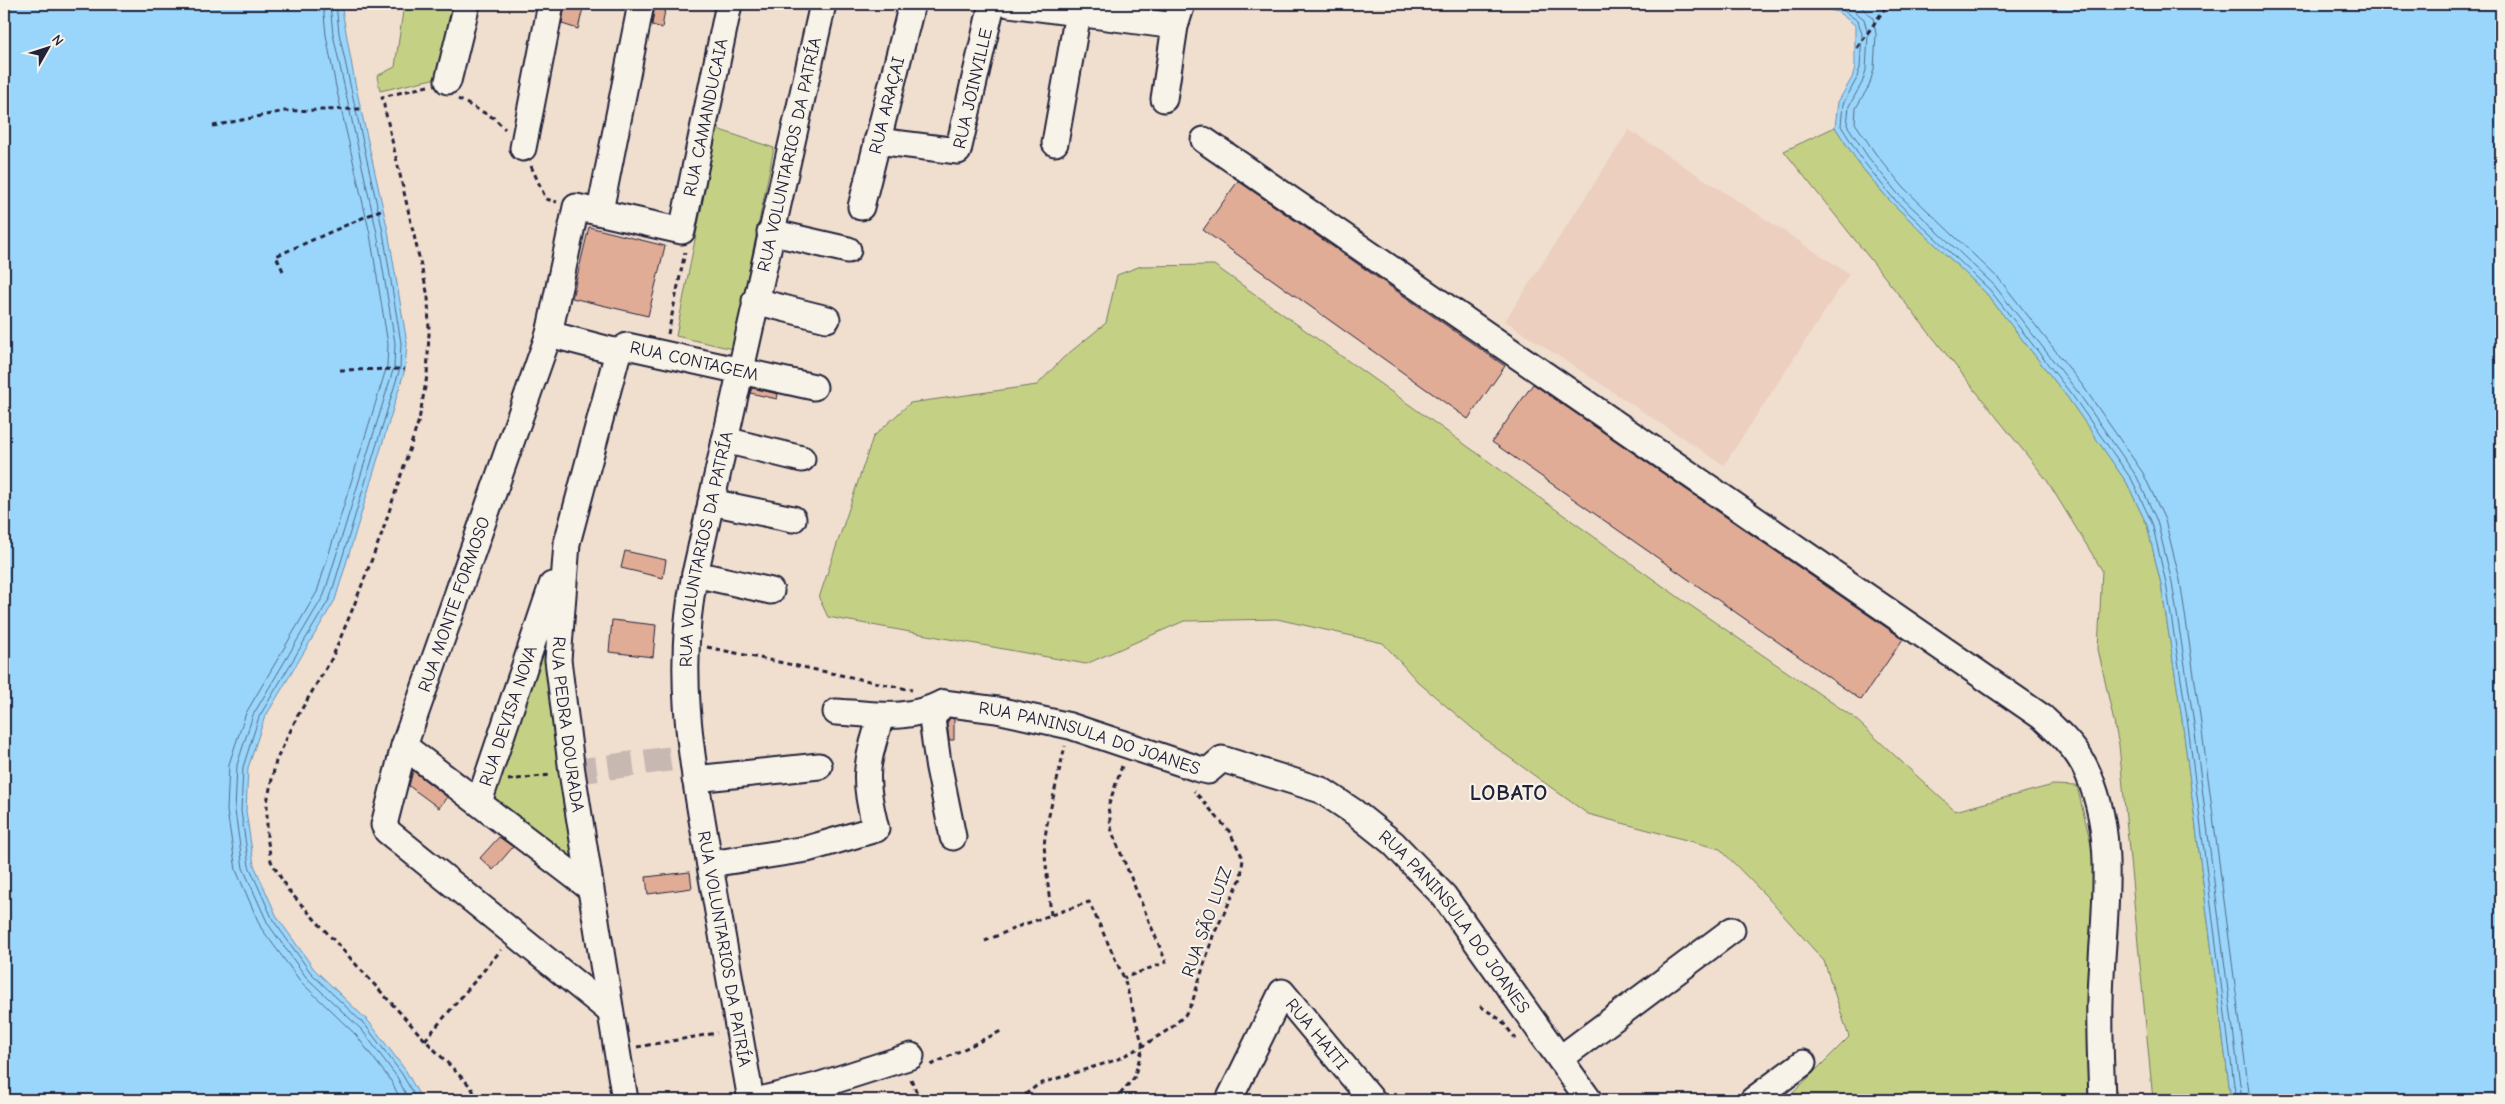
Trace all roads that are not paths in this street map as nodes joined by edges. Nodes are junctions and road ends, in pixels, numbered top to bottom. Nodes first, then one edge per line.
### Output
1 (468, 4) edge
2 (551, 4) edge
3 (641, 4) edge
4 (729, 4) edge
5 (823, 4) edge
6 (912, 4) edge
7 (992, 4) edge
8 (1009, 4) edge
9 (1078, 13) junction
10 (1179, 15) edge
11 (448, 81) road end
12 (1164, 99) dead end
13 (1204, 140) dead end
14 (877, 141) junction
15 (1056, 143) dead end
16 (523, 148) dead end
17 (861, 207) dead end
18 (600, 211) junction
19 (682, 231) joint
20 (770, 232) junction
21 (848, 250) dead end
22 (754, 301) junction
23 (827, 319) dead end
24 (549, 334) junction
25 (618, 352) junction
26 (740, 370) junction
27 (814, 387) dead end
28 (725, 440) junction
29 (802, 459) dead end
30 (711, 502) junction
31 (793, 519) dead end
32 (567, 542) junction
33 (695, 574) junction
34 (772, 591) dead end
35 (942, 703) junction
36 (836, 712) dead end
37 (881, 716) junction
38 (404, 746) junction
39 (819, 766) dead end
40 (695, 779) junction
41 (482, 793) junction
42 (953, 837) dead end
43 (710, 864) junction
44 (590, 888) junction
45 (1732, 930) dead end
46 (610, 1011) junction
47 (1561, 1058) junction
48 (919, 1062) road end
49 (1803, 1063) dead end
50 (1578, 1096) edge
51 (625, 1100) edge
52 (750, 1100) edge
53 (760, 1100) edge
54 (1229, 1100) edge
55 (1370, 1100) edge
56 (1753, 1100) edge
57 (2102, 1100) edge

1 - 11 street
2 - 16 street
3 - 18 street
4 - 19 street, RUA CAMANDUCAIA
5 - 20 street, RUA VOLUNTARIOS DA PATRÍA
6 - 14 street, RUA ARAÇAI
7 - 14 street, RUA JOINVILLE
8 - 9 street
9 - 10 street
9 - 15 street
10 - 12 street
13 - 57 street
14 - 17 street, RUA ARAÇAI
18 - 19 street, RUA MONTE FORMOSO
18 - 24 street, RUA MONTE FORMOSO
20 - 21 street
20 - 22 street, RUA VOLUNTARIOS DA PATRÍA
22 - 23 street
22 - 26 street, RUA VOLUNTARIOS DA PATRÍA
24 - 25 street, RUA CONTAGEM
24 - 38 street, RUA MONTE FORMOSO
25 - 26 street, RUA CONTAGEM
25 - 32 street, RUA PEDRA DOURADA
26 - 27 street, RUA CONTAGEM
26 - 28 street, RUA VOLUNTARIOS DA PATRÍA
28 - 29 street
28 - 30 street, RUA VOLUNTARIOS DA PATRÍA
30 - 31 street
30 - 33 street, RUA VOLUNTARIOS DA PATRÍA
32 - 41 street, RUA DEVISA NOVA
32 - 44 street, RUA PEDRA DOURADA
33 - 34 street
33 - 40 street, RUA VOLUNTARIOS DA PATRÍA
35 - 37 street
35 - 42 street
35 - 47 street, RUA PANINSULA DO JOANES
36 - 37 street
37 - 43 street
38 - 41 street
38 - 46 street, RUA MONTE FORMOSO
39 - 40 street
40 - 43 street, RUA VOLUNTARIOS DA PATRÍA
41 - 44 street
43 - 52 street, RUA VOLUNTARIOS DA PATRÍA
44 - 46 street, RUA PEDRA DOURADA
45 - 47 street
46 - 51 street, RUA PEDRA DOURADA
47 - 50 street, RUA PANINSULA DO JOANES
48 - 53 street
49 - 56 street
54 - 55 street, RUA HAITI

